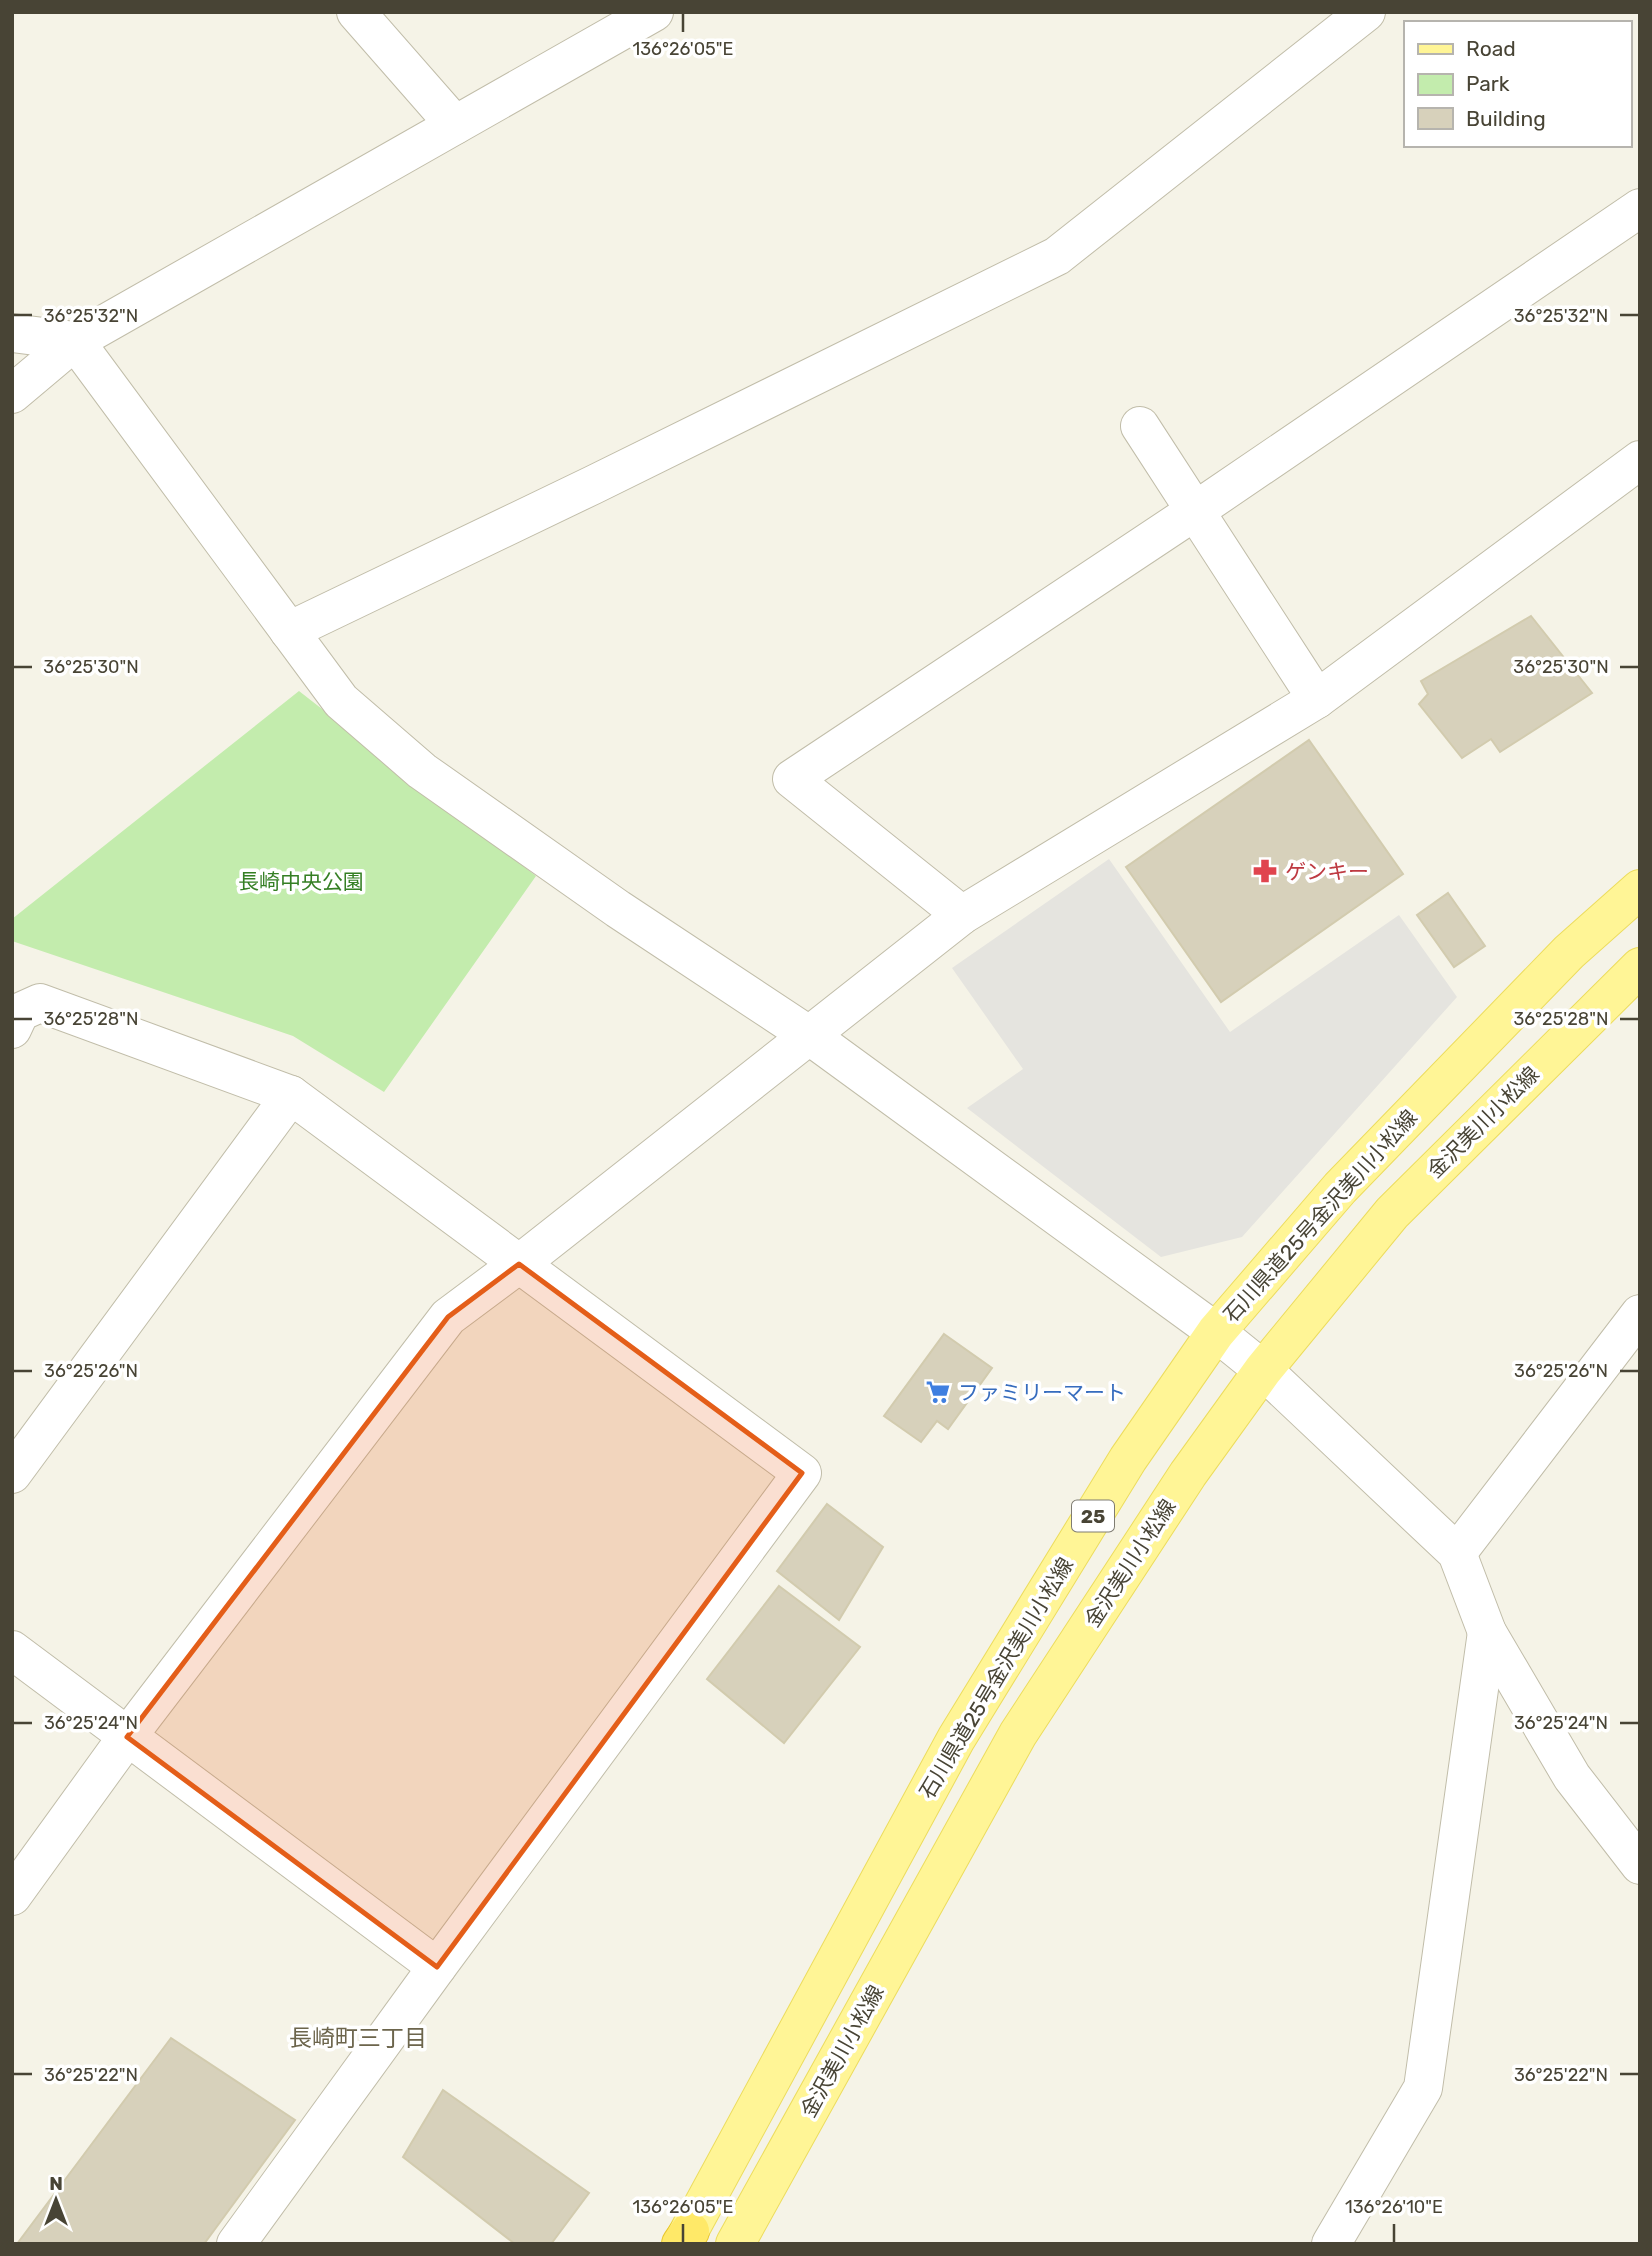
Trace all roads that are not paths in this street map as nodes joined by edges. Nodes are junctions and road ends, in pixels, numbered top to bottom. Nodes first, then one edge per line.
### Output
1 (356, 12) edge
2 (654, 12) edge
3 (1366, 12) edge
4 (456, 125) junction
5 (1640, 208) edge
6 (12, 332) edge
7 (75, 341) junction
8 (12, 394) edge
9 (1140, 426) dead end
10 (1640, 460) edge
11 (1195, 512) junction
12 (289, 631) junction
13 (1317, 699) junction
14 (1640, 889) edge
15 (962, 915) junction
16 (1640, 967) edge
17 (12, 1029) edge
18 (810, 1036) junction
19 (291, 1095) junction
20 (519, 1264) junction
21 (1640, 1314) edge
22 (1216, 1332) junction
23 (1262, 1370) junction
24 (12, 1474) edge
25 (1457, 1553) junction
26 (1487, 1632) junction
27 (12, 1650) edge
28 (127, 1737) junction
29 (1640, 1865) edge
30 (12, 1896) edge
31 (437, 1967) junction
32 (684, 2240) edge
33 (236, 2244) edge
34 (735, 2244) edge
35 (1331, 2244) edge

1 - 4 street
2 - 4 street
3 - 12 street
4 - 7 street
5 - 11 street
6 - 7 street
7 - 8 street
7 - 12 street
9 - 11 street
10 - 13 street
11 - 13 street
11 - 15 street
12 - 18 street
13 - 15 street
14 - 22 main road, 石川県道25号金沢美川小松線 / 25
15 - 18 street
16 - 23 main road, 金沢美川小松線 / 25
17 - 19 street
18 - 20 street
18 - 22 street
19 - 20 street
19 - 24 street
20 - 28 street
20 - 31 street
21 - 25 street
22 - 23 street
22 - 32 main road, 石川県道25号金沢美川小松線 / 25
23 - 25 street
23 - 34 main road, 金沢美川小松線 / 25
25 - 26 street
26 - 29 street
26 - 35 street
27 - 28 street
28 - 30 street
28 - 31 street
31 - 33 street

